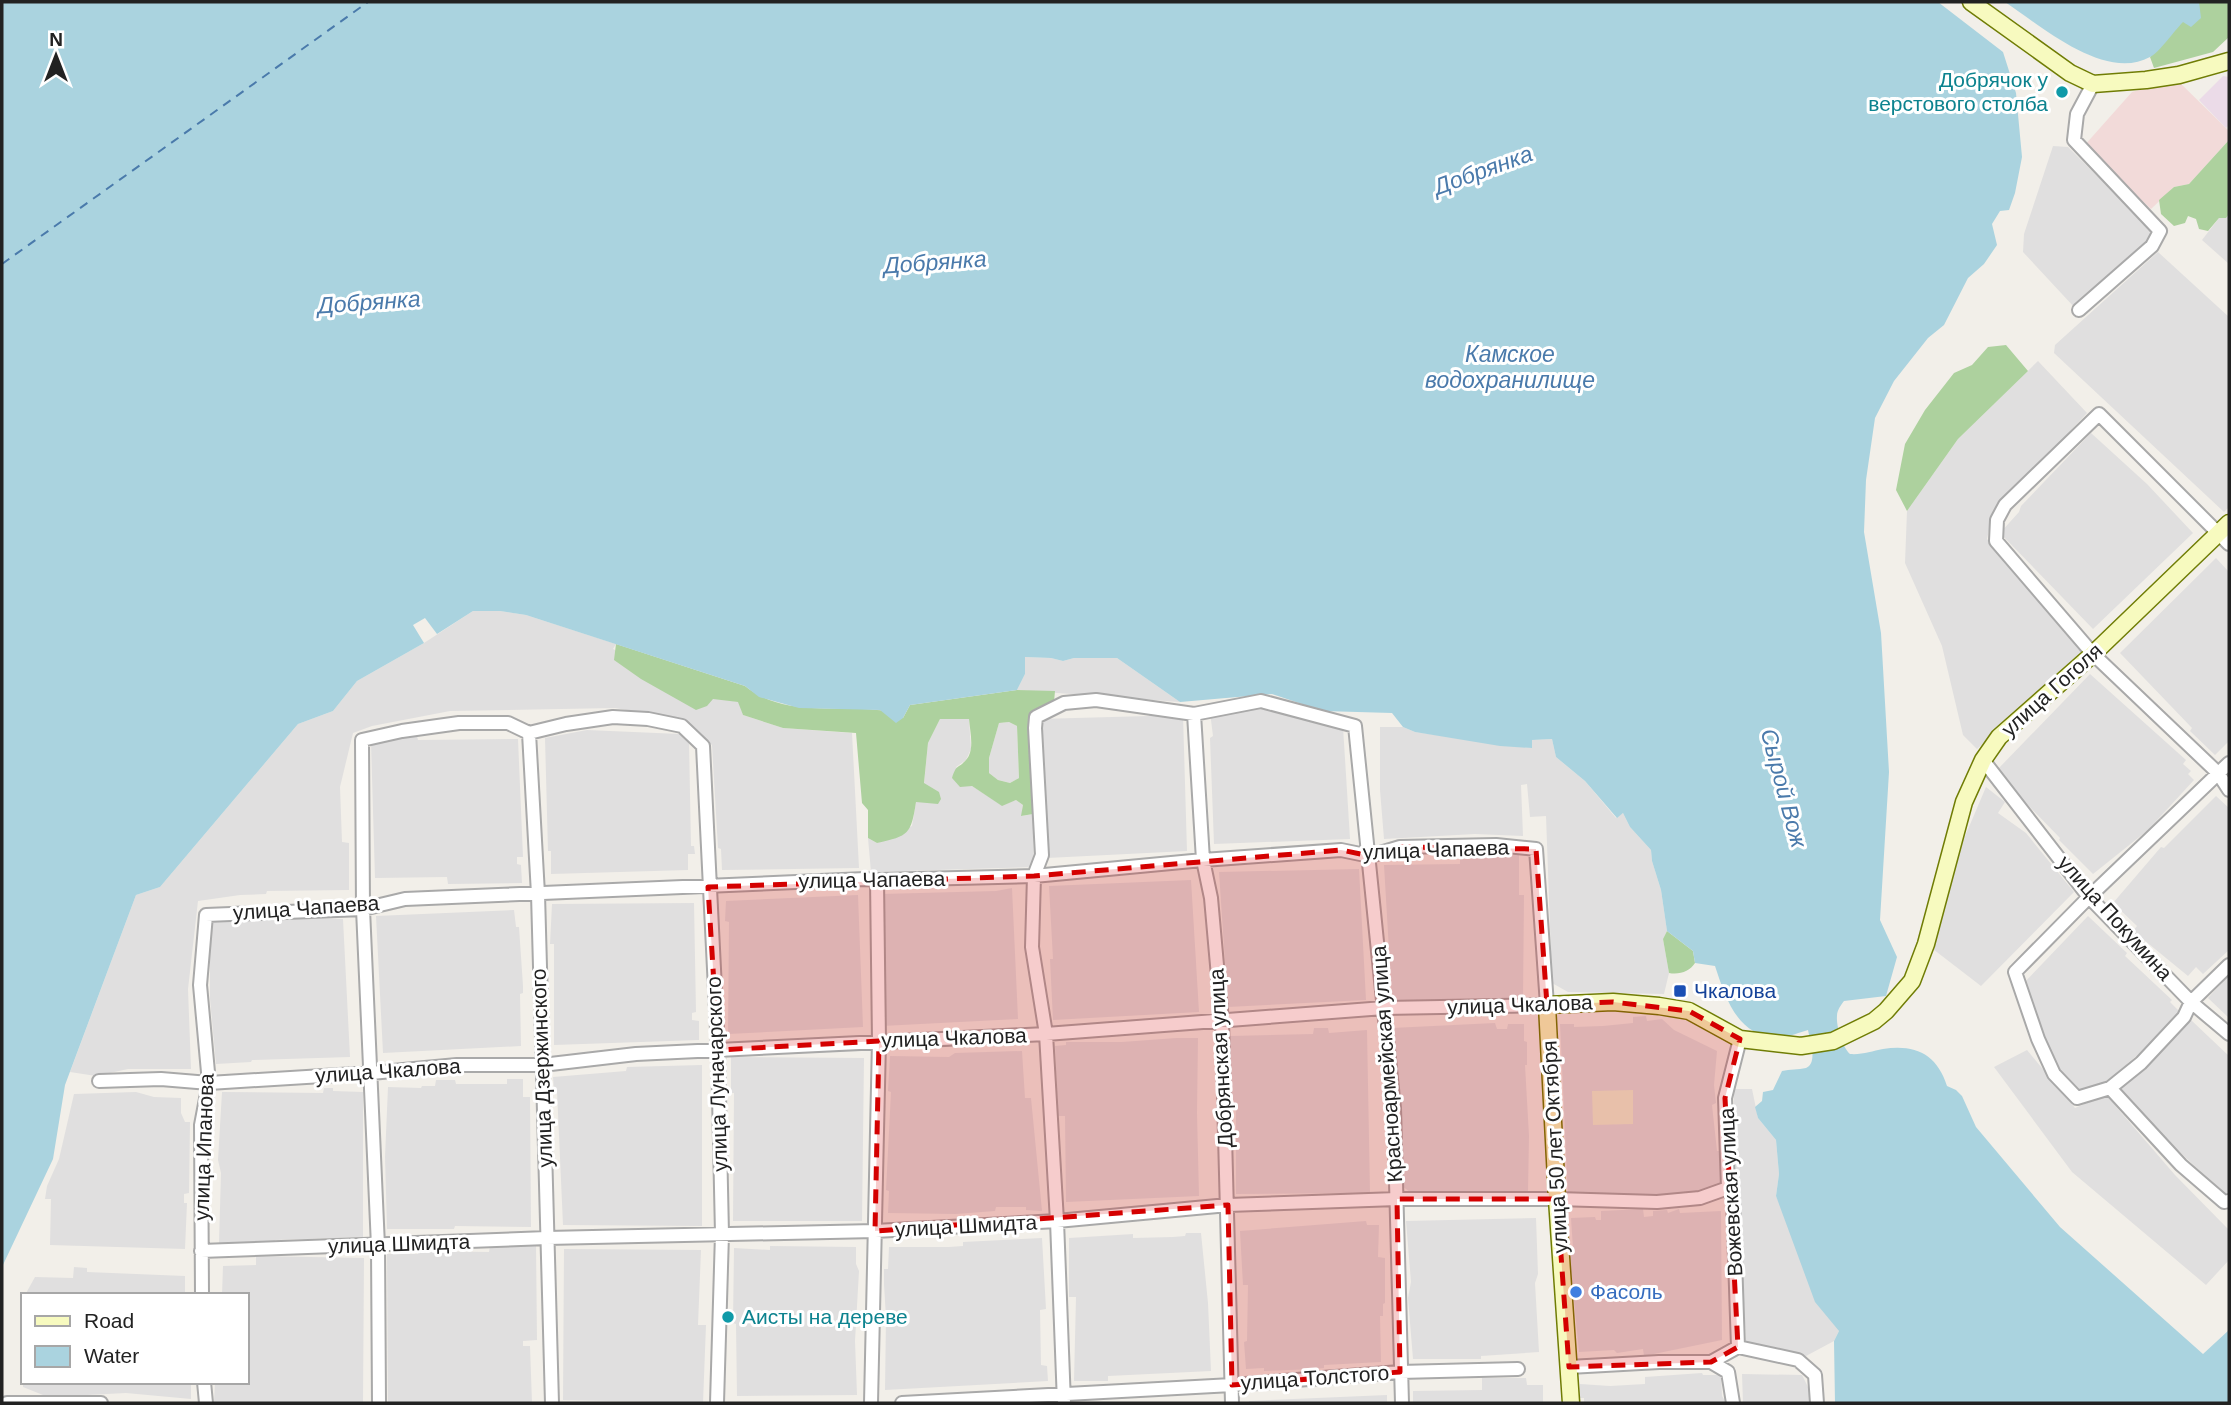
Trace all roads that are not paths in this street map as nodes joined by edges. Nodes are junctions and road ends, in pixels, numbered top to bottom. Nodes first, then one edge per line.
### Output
1 (1971, 2) edge
2 (2229, 61) edge
3 (2093, 84) junction
4 (2079, 310) dead end
5 (2226, 533) edge
6 (2093, 654) junction
7 (1194, 714) junction
8 (529, 733) junction
9 (1983, 760) junction
10 (2229, 763) edge
11 (2218, 774) junction
12 (2229, 790) edge
13 (1536, 849) joint
14 (1370, 856) junction
15 (1203, 860) junction
16 (1034, 876) junction
17 (877, 880) junction
18 (708, 887) junction
19 (538, 894) junction
20 (2090, 897) junction
21 (363, 909) junction
22 (206, 915) joint
23 (2229, 965) edge
24 (2192, 1002) junction
25 (1547, 1005) junction
26 (1384, 1008) junction
27 (1222, 1021) junction
28 (1046, 1034) junction
29 (2229, 1034) edge
30 (1740, 1039) junction
31 (879, 1041) junction
32 (1801, 1046) joint
33 (718, 1050) junction
34 (542, 1065) junction
35 (371, 1073) junction
36 (99, 1081) dead end
37 (209, 1083) junction
38 (2110, 1088) junction
39 (1728, 1188) junction
40 (1397, 1199) junction
41 (1557, 1199) junction
42 (2229, 1201) edge
43 (1228, 1205) junction
44 (1057, 1221) junction
45 (875, 1230) junction
46 (722, 1234) junction
47 (547, 1238) junction
48 (378, 1245) junction
49 (201, 1251) junction
50 (202, 1293) edge
51 (1738, 1347) junction
52 (1711, 1362) junction
53 (1569, 1367) junction
54 (1518, 1369) dead end
55 (1400, 1372) junction
56 (204, 1384) edge
57 (1232, 1385) junction
58 (1063, 1399) edge
59 (7, 1403) edge
60 (101, 1403) edge
61 (206, 1403) edge
62 (379, 1403) edge
63 (552, 1403) edge
64 (716, 1403) edge
65 (872, 1403) edge
66 (902, 1403) edge
67 (1232, 1403) edge
68 (1402, 1403) edge
69 (1571, 1403) edge
70 (1733, 1403) edge
71 (1817, 1403) edge

1 - 3 main road
2 - 3 main road
3 - 4 street
5 - 6 main road, улица Гоголя
5 - 6 street
6 - 9 main road, улица Гоголя
6 - 11 street
7 - 14 street, Красноармейская улица
7 - 15 street, Добрянская улица
7 - 16 street
8 - 18 street, улица Луначарского
8 - 19 street, улица Дзержинского
8 - 21 street
9 - 20 street, улица Покумина
9 - 32 main road, улица Гоголя
10 - 11 street
11 - 12 street
11 - 20 street
13 - 14 street, улица Чапаева
13 - 25 street, улица 50 лет Октября
14 - 15 street, улица Чапаева
14 - 26 street, Красноармейская улица
15 - 16 street, улица Чапаева
15 - 27 street, Добрянская улица
16 - 17 street, улица Чапаева
16 - 28 street
17 - 18 street, улица Чапаева
17 - 31 street
18 - 19 street, улица Чапаева
18 - 33 street, улица Луначарского
19 - 21 street, улица Чапаева
19 - 34 street, улица Дзержинского
20 - 24 street, улица Покумина
20 - 38 street
21 - 22 street, улица Чапаева
21 - 35 street
22 - 37 street, улица Ипанова
23 - 24 street
24 - 29 street, улица Покумина
24 - 38 street
25 - 26 street, улица Чкалова
25 - 30 main road, улица Чкалова
25 - 41 main road, улица 50 лет Октября
26 - 27 street, улица Чкалова
26 - 40 street, Красноармейская улица
27 - 28 street, улица Чкалова
27 - 43 street, Добрянская улица
28 - 31 street, улица Чкалова
28 - 44 street
30 - 32 main road, улица Чкалова
30 - 39 street, Вожевская улица
31 - 33 street, улица Чкалова
31 - 45 street
33 - 34 street, улица Чкалова
33 - 46 street, улица Луначарского
34 - 35 street, улица Чкалова
34 - 47 street, улица Дзержинского
35 - 37 street, улица Чкалова
35 - 48 street
36 - 37 street, улица Чкалова
37 - 49 street, улица Ипанова
38 - 42 street
39 - 41 street, улица Шмидта
39 - 51 street, Вожевская улица
40 - 41 street, улица Шмидта
40 - 43 street, улица Шмидта
40 - 55 street, Красноармейская улица
41 - 53 main road, улица 50 лет Октября
43 - 44 street, улица Шмидта
43 - 57 street, Добрянская улица
44 - 45 street, улица Шмидта
44 - 58 street
45 - 46 street, улица Шмидта
45 - 65 street
46 - 47 street, улица Шмидта
46 - 64 street, улица Луначарского
47 - 48 street, улица Шмидта
47 - 63 street, улица Дзержинского
48 - 49 street, улица Шмидта
48 - 62 street
49 - 50 street, улица Ипанова
51 - 52 street
51 - 71 street
52 - 53 street
52 - 70 street
53 - 69 main road, улица 50 лет Октября
54 - 55 street, улица Толстого
55 - 57 street, улица Толстого
55 - 68 street, Красноармейская улица
56 - 61 street
57 - 58 street, улица Толстого
57 - 67 street, Добрянская улица
58 - 66 street, улица Толстого
59 - 60 street

